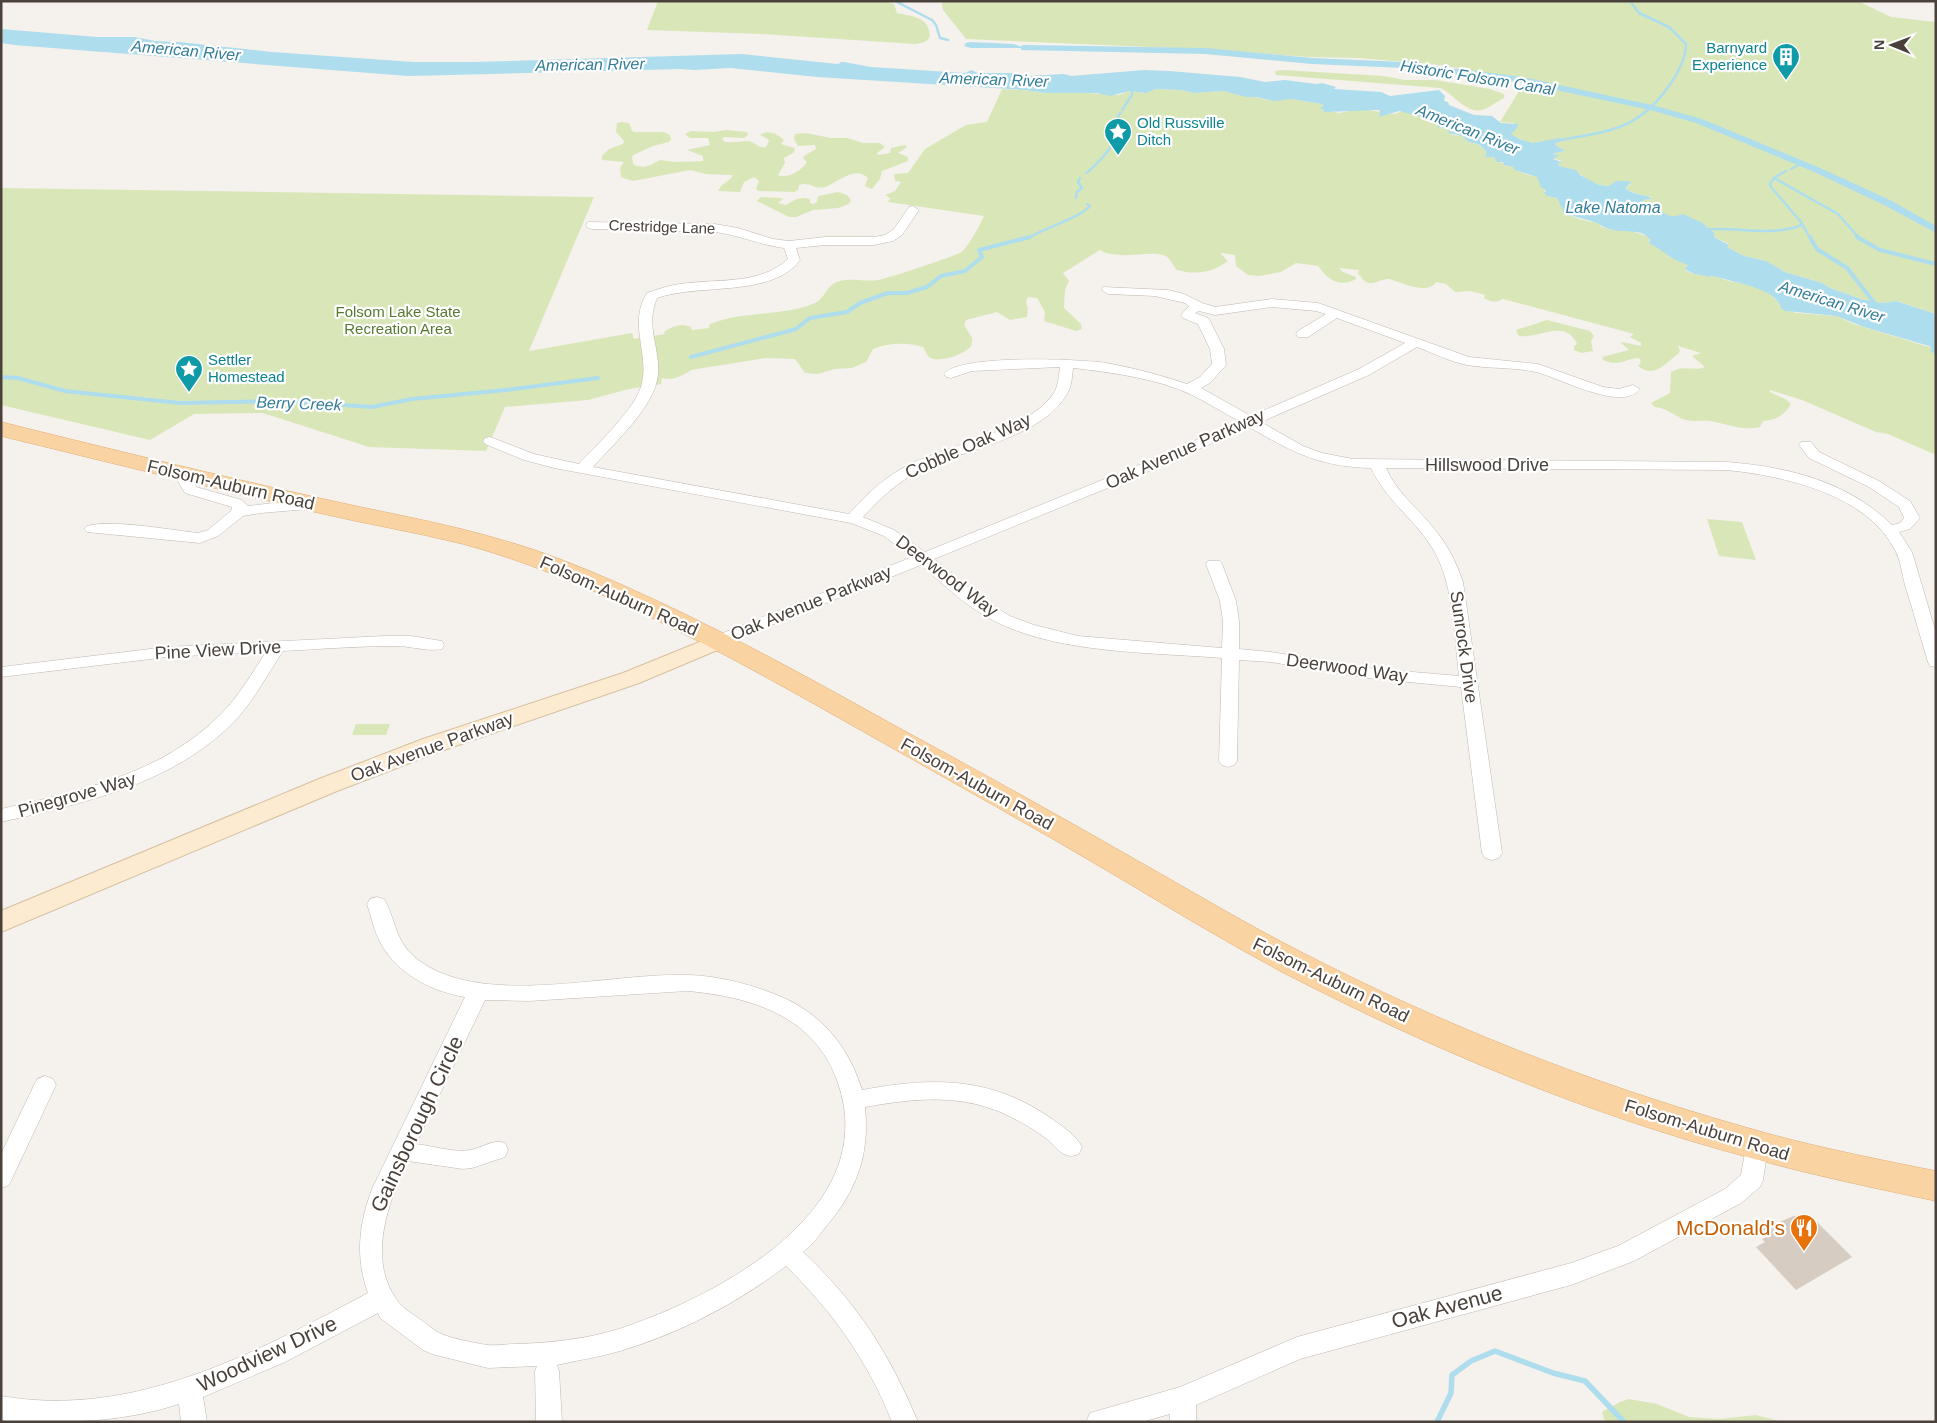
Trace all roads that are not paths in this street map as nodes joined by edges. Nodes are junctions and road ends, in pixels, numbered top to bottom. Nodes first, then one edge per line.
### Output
1 (913, 210) dead end
2 (592, 225) dead end
3 (789, 245) junction
4 (1108, 290) dead end
5 (1196, 306) junction
6 (1215, 311) junction
7 (1337, 313) junction
8 (1203, 321) junction
9 (1303, 334) dead end
10 (1417, 342) junction
11 (1067, 364) junction
12 (951, 374) dead end
13 (1190, 388) junction
14 (1632, 389) dead end
15 (1248, 422) junction
16 (1, 429) edge
17 (490, 441) dead end
18 (1806, 445) dead end
19 (1377, 465) junction
20 (583, 469) junction
21 (180, 473) junction
22 (308, 504) junction
23 (238, 513) junction
24 (853, 519) junction
25 (92, 529) dead end
26 (1890, 530) junction
27 (921, 558) junction
28 (1214, 564) dead end
29 (719, 641) junction
30 (436, 645) dead end
31 (278, 647) junction
32 (1230, 653) junction
33 (1936, 662) edge
34 (1, 672) edge
35 (1469, 682) junction
36 (1228, 761) dead end
37 (1, 816) edge
38 (1492, 853) dead end
39 (377, 904) dead end
40 (1, 922) edge
41 (478, 992) junction
42 (45, 1085) dead end
43 (854, 1100) junction
44 (1071, 1147) dead end
45 (1757, 1147) junction
46 (497, 1150) dead end
47 (401, 1151) junction
48 (1, 1178) edge
49 (1936, 1186) edge
50 (788, 1253) junction
51 (382, 1298) junction
52 (547, 1371) junction
53 (190, 1391) junction
54 (1, 1408) edge
55 (1183, 1410) edge
56 (194, 1422) edge
57 (549, 1422) edge
58 (905, 1422) edge
59 (1099, 1422) edge

1 - 3 street, Crestridge Lane
2 - 3 street, Crestridge Lane
3 - 20 street
4 - 5 street
5 - 6 street
5 - 8 street
6 - 7 street
6 - 8 street
7 - 9 street
7 - 10 street
8 - 13 street
10 - 14 street
10 - 15 street, Oak Avenue Parkway
11 - 12 street, Hillswood Drive
11 - 13 street, Hillswood Drive
11 - 24 street, Cobble Oak Way
13 - 15 street, Hillswood Drive
15 - 19 street, Hillswood Drive
15 - 27 street, Oak Avenue Parkway
16 - 21 main road, Folsom-Auburn Road
17 - 20 street, Deerwood Way
18 - 26 street
19 - 26 street, Hillswood Drive
19 - 35 street, Sunrock Drive
20 - 24 street, Deerwood Way
21 - 22 main road, Folsom-Auburn Road
21 - 23 street
22 - 23 street
22 - 29 main road, Folsom-Auburn Road
23 - 25 street
24 - 27 street, Deerwood Way
26 - 33 street, Hillswood Drive
27 - 29 street, Oak Avenue Parkway
27 - 32 street, Deerwood Way
28 - 32 street
29 - 40 main road, Oak Avenue Parkway
29 - 45 main road, Folsom-Auburn Road
30 - 31 street, Pine View Drive
31 - 34 street, Pine View Drive
31 - 37 street, Pinegrove Way
32 - 35 street, Deerwood Way
32 - 36 street
35 - 38 street, Sunrock Drive
39 - 41 street, Gainsborough Circle
41 - 43 street, Gainsborough Circle
41 - 47 street, Gainsborough Circle
42 - 48 street
43 - 44 street
43 - 50 street, Gainsborough Circle
45 - 49 main road, Folsom-Auburn Road
45 - 55 street, Oak Avenue
46 - 47 street
47 - 51 street, Gainsborough Circle
50 - 52 street, Gainsborough Circle
50 - 58 street
51 - 52 street, Gainsborough Circle
51 - 53 street, Woodview Drive
52 - 57 street
53 - 54 street, Woodview Drive
53 - 56 street
55 - 59 street, Oak Avenue

